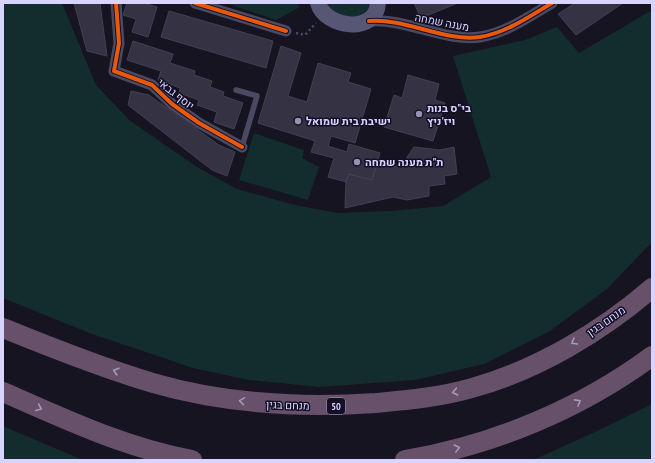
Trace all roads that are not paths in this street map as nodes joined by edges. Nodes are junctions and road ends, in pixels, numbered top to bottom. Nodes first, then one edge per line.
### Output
1 (116, 3) edge
2 (196, 3) edge
3 (379, 3) edge
4 (552, 3) edge
5 (321, 8) edge
6 (369, 21) junction
7 (402, 24) junction
8 (286, 31) road end
9 (236, 90) dead end
10 (242, 147) joint
11 (652, 288) edge
12 (3, 328) edge
13 (652, 356) edge
14 (3, 392) edge
15 (192, 460) edge
16 (405, 460) edge

1 - 10 street, יוסף גבאי
2 - 8 street
3 - 6 street
3 - 7 street, מענה שמחה
4 - 7 street, מענה שמחה
5 - 6 street
6 - 7 street, מענה שמחה
9 - 10 lane
11 -> 12 highway, מנחם בגין / 50
16 -> 13 highway
14 -> 15 highway

